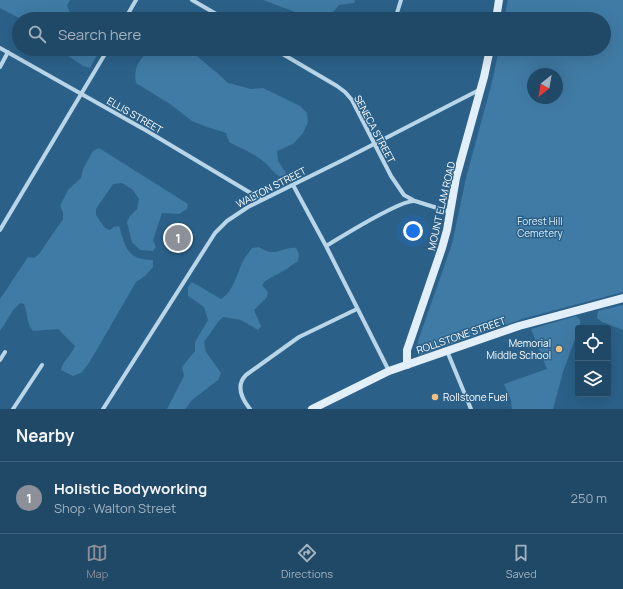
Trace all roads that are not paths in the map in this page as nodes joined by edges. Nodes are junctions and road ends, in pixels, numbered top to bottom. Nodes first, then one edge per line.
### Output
1 (136, 0) edge
2 (192, 0) edge
3 (401, 0) edge
4 (499, 0) edge
5 (129, 12) edge
6 (213, 12) edge
7 (397, 12) edge
8 (497, 12) edge
9 (0, 48) edge
10 (8, 52) junction
11 (12, 54) edge
12 (15, 56) edge
13 (104, 56) edge
14 (286, 56) edge
15 (487, 56) edge
16 (0, 67) edge
17 (481, 89) junction
18 (82, 94) junction
19 (374, 144) junction
20 (293, 185) junction
21 (261, 200) junction
22 (413, 200) junction
23 (450, 213) junction
24 (0, 230) edge
25 (326, 246) junction
26 (623, 298) edge
27 (357, 309) junction
28 (447, 351) junction
29 (6, 352) dead end
30 (0, 360) edge
31 (42, 365) dead end
32 (407, 365) junction
33 (389, 371) junction
34 (13, 409) edge
35 (103, 409) edge
36 (250, 409) edge
37 (312, 409) edge
38 (471, 409) edge

1 - 5 street
2 - 6 street
3 - 7 street
4 - 8 main road
9 - 10 street, ELLIS STREET
10 - 11 street, ELLIS STREET
10 - 16 street
12 - 18 street, ELLIS STREET
13 - 18 street
14 - 19 street, SENECA STREET
15 - 17 main road, MOUNT ELAM ROAD
17 - 19 street, WALTON STREET
17 - 23 main road, MOUNT ELAM ROAD
18 - 21 street, ELLIS STREET
18 - 24 street
19 - 20 street, WALTON STREET
19 - 22 street, SENECA STREET
20 - 21 street, WALTON STREET
20 - 25 street
21 - 35 street, WALTON STREET
22 - 23 street
22 - 25 street
23 - 32 main road, MOUNT ELAM ROAD
25 - 27 street
26 - 28 main road, ROLLSTONE STREET
27 - 33 street
27 - 36 street
28 - 32 main road, ROLLSTONE STREET
28 - 38 street
29 - 30 street
31 - 34 street
32 - 33 main road, ROLLSTONE STREET
33 - 37 main road, ROLLSTONE STREET

